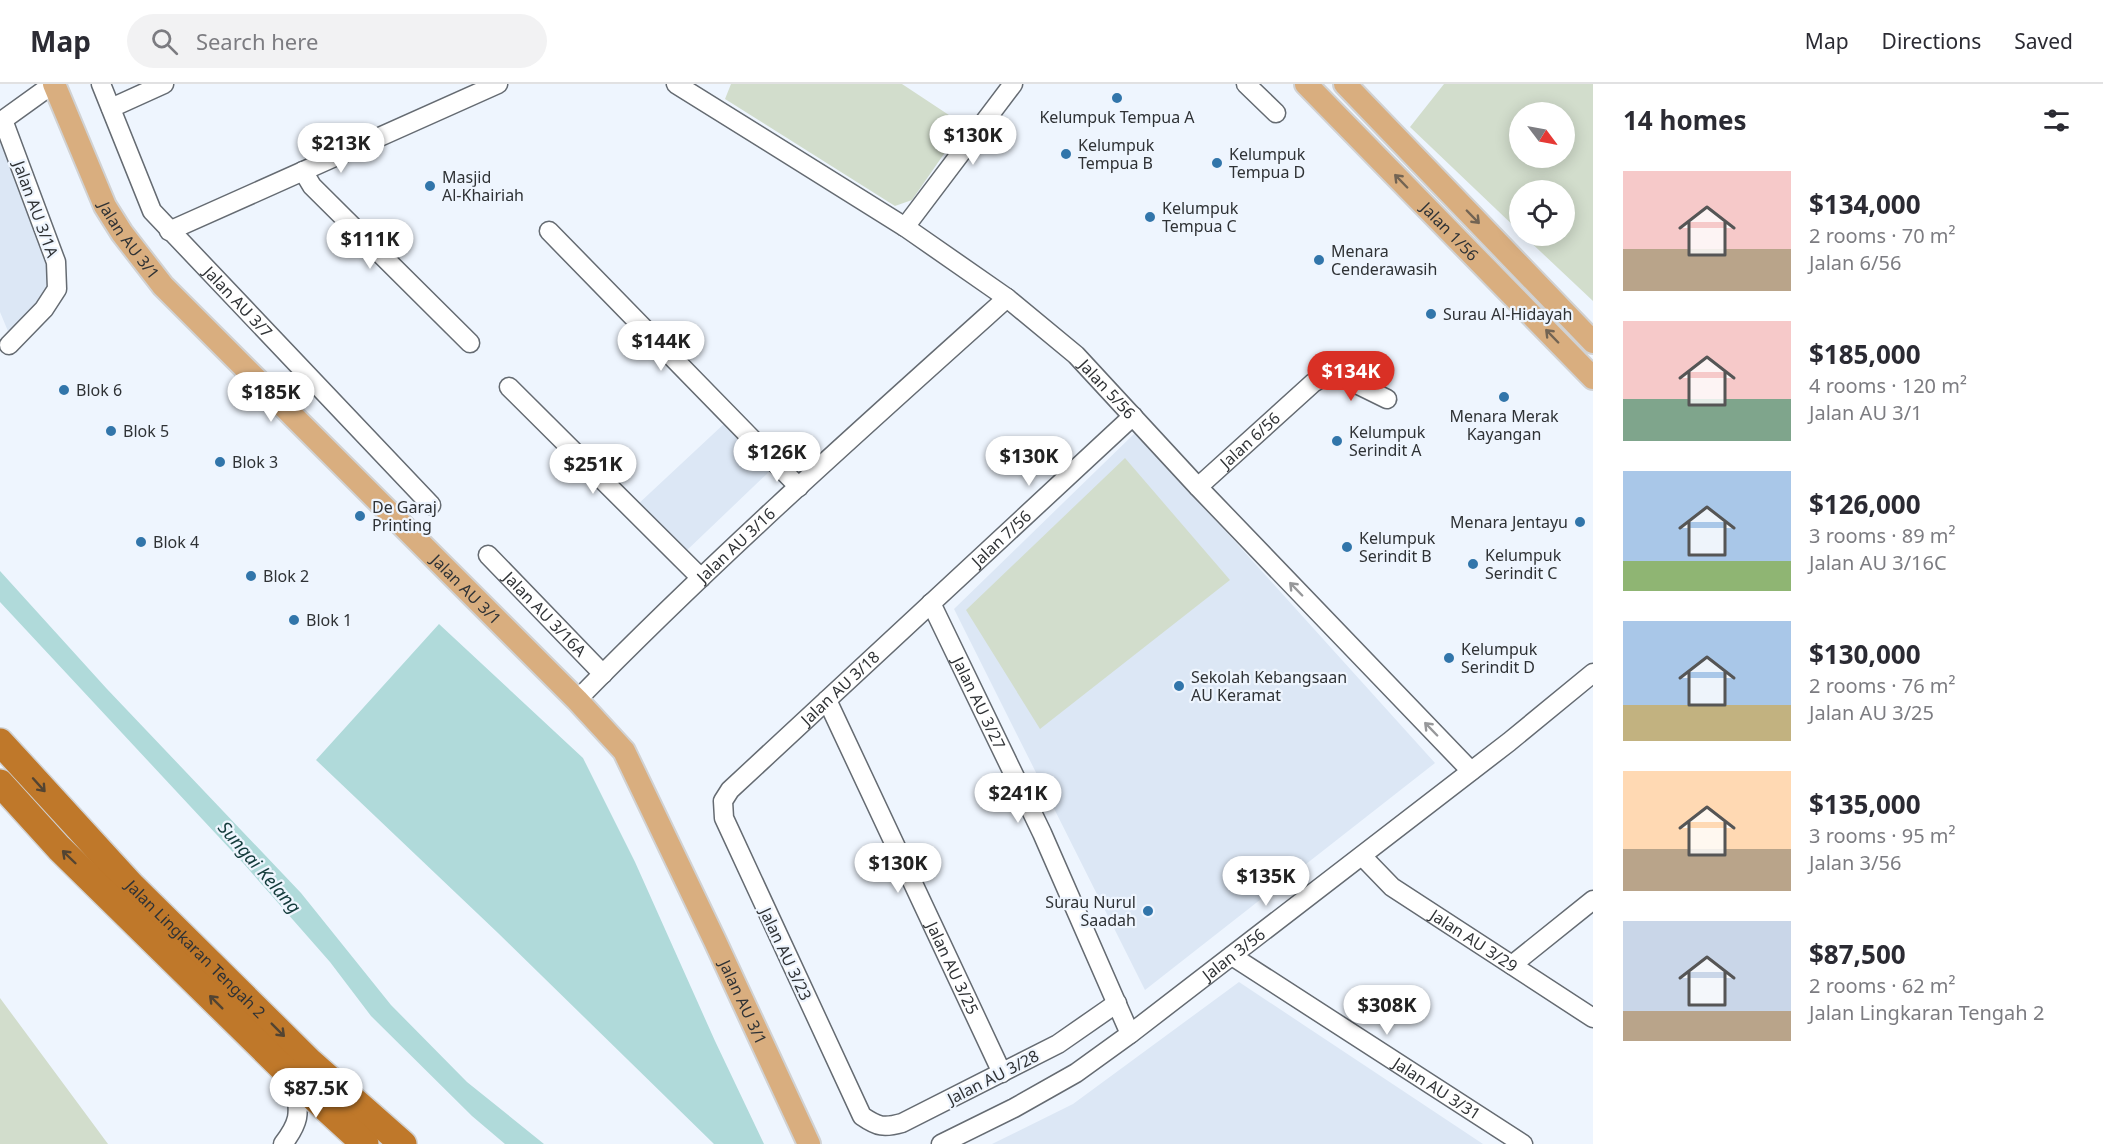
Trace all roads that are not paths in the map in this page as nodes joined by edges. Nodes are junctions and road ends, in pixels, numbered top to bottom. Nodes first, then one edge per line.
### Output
1 (53, 84) edge
2 (100, 84) edge
3 (164, 84) edge
4 (498, 84) edge
5 (676, 84) edge
6 (1013, 84) edge
7 (1246, 84) edge
8 (1306, 84) edge
9 (1345, 84) edge
10 (111, 108) junction
11 (1276, 113) dead end
12 (303, 171) junction
13 (905, 227) junction
14 (169, 231) junction
15 (549, 231) dead end
16 (1007, 298) junction
17 (1593, 342) edge
18 (470, 344) dead end
19 (9, 345) dead end
20 (1593, 378) edge
21 (510, 387) dead end
22 (1387, 399) dead end
23 (1132, 416) junction
24 (799, 487) junction
25 (1203, 491) junction
26 (431, 505) dead end
27 (488, 555) dead end
28 (701, 578) junction
29 (951, 585) joint
30 (931, 603) junction
31 (603, 674) junction
32 (1593, 674) edge
33 (577, 700) junction
34 (827, 700) junction
35 (0, 742) edge
36 (1471, 771) junction
37 (0, 783) edge
38 (730, 790) joint
39 (1362, 856) junction
40 (1593, 900) edge
41 (1232, 956) junction
42 (1512, 965) junction
43 (1117, 1003) junction
44 (1593, 1018) edge
45 (1130, 1034) junction
46 (1002, 1073) junction
47 (295, 1080) junction
48 (862, 1116) joint
49 (283, 1144) edge
50 (365, 1144) edge
51 (403, 1144) edge
52 (809, 1144) edge
53 (941, 1144) edge
54 (1523, 1144) edge

1 - 19 street, Jalan AU 3/1A
1 - 33 main road, Jalan AU 3/1
2 - 10 street, Jalan AU 3/7
3 - 10 street
4 - 12 street
5 - 13 street, Jalan 5/56
6 - 13 street
7 - 11 street
20 -> 8 main road, Jalan 1/56
9 -> 17 main road, Jalan 1/56
10 - 14 street, Jalan AU 3/7
12 - 14 street
12 - 18 street
13 - 16 street, Jalan 5/56
14 - 26 street, Jalan AU 3/7
15 - 24 street
16 - 23 street, Jalan 5/56
16 - 24 street, Jalan AU 3/16
21 - 28 street
22 - 25 street, Jalan 6/56
23 - 25 street, Jalan 5/56
23 - 29 street, Jalan 7/56
24 - 28 street, Jalan AU 3/16
36 -> 25 street, Jalan 5/56
27 - 31 street, Jalan AU 3/16A
28 - 31 street, Jalan AU 3/16
29 - 30 street, Jalan AU 3/18
30 - 34 street, Jalan AU 3/18
30 - 43 street, Jalan AU 3/27
31 - 33 street, Jalan AU 3/16
32 - 36 street, Jalan 3/56
33 - 52 main road, Jalan AU 3/1
34 - 38 street, Jalan AU 3/18
34 - 46 street, Jalan AU 3/25
35 -> 51 highway, Jalan Lingkaran Tengah 2
36 - 39 street, Jalan 3/56
47 -> 37 highway, Jalan Lingkaran Tengah 2
38 - 48 street, Jalan AU 3/23
39 - 41 street, Jalan 3/56
39 - 42 street, Jalan AU 3/29
40 - 42 street
41 - 45 street, Jalan 3/56
41 - 54 street, Jalan AU 3/31
42 - 44 street, Jalan AU 3/29
43 - 45 street, Jalan AU 3/27
43 - 46 street, Jalan AU 3/28
45 - 53 street, Jalan 3/56
46 - 48 street, Jalan AU 3/28
47 - 49 street
47 - 50 highway, Jalan Lingkaran Tengah 2

